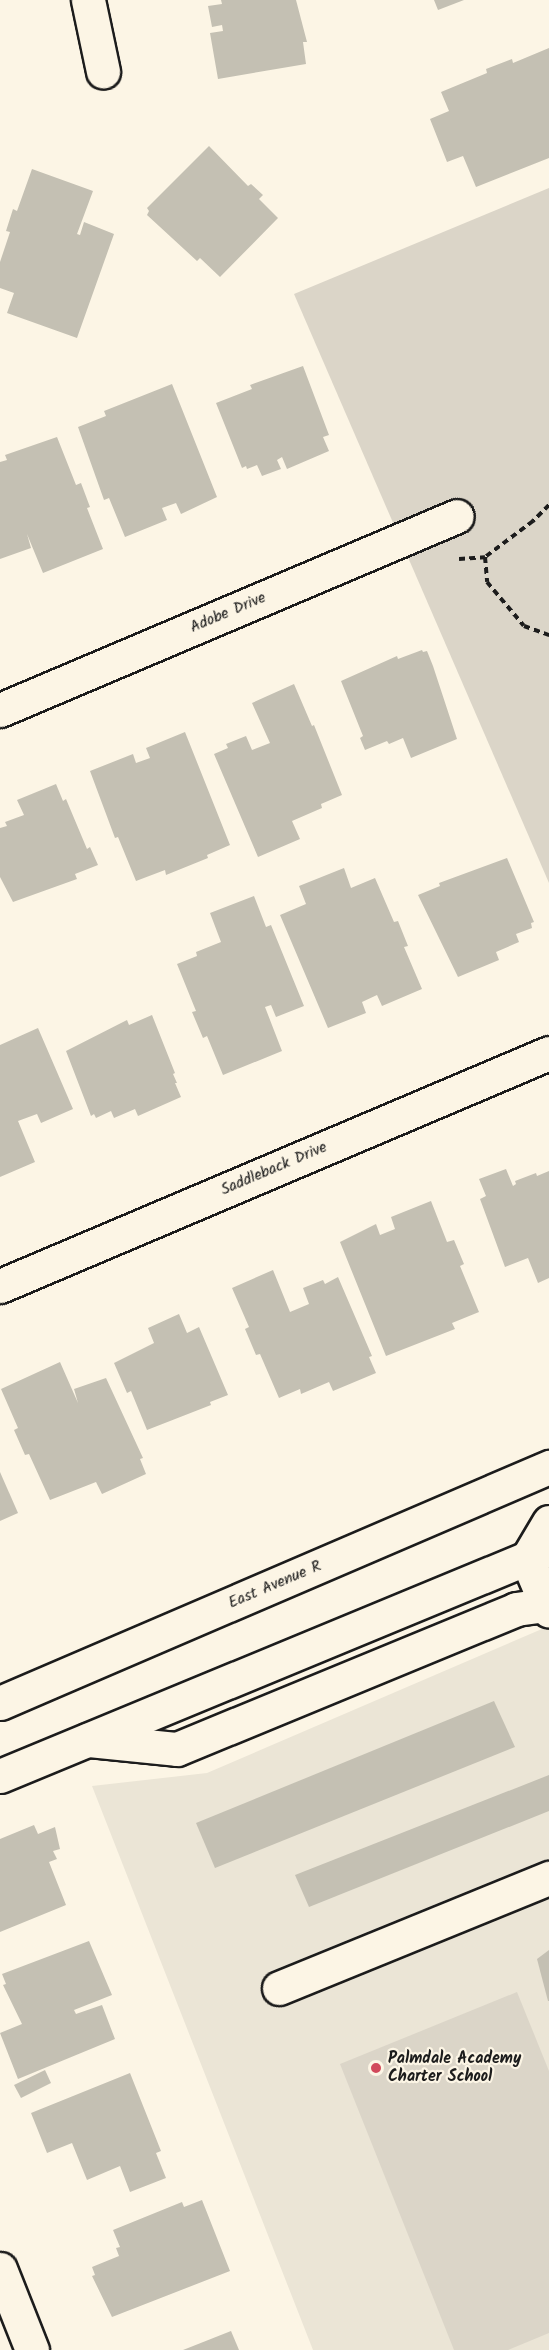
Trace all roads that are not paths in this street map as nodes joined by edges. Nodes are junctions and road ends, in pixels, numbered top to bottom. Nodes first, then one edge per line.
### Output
1 (88, 0) edge
2 (103, 71) dead end
3 (456, 516) dead end
4 (0, 710) edge
5 (549, 1053) edge
6 (0, 1286) edge
7 (549, 1467) edge
8 (549, 1522) edge
9 (538, 1554) edge
10 (548, 1608) edge
11 (0, 1703) edge
12 (83, 1739) junction
13 (0, 1776) edge
14 (549, 1878) edge
15 (279, 1988) dead end
16 (0, 2269) edge
17 (32, 2350) edge

1 - 2 main road
3 - 4 main road, Adobe Drive
5 - 6 main road, Saddleback Drive
7 - 11 main road, East Avenue R
8 - 9 main road
9 - 10 main road
9 - 12 main road
10 - 12 main road
12 - 13 main road
14 - 15 main road
16 - 17 main road

